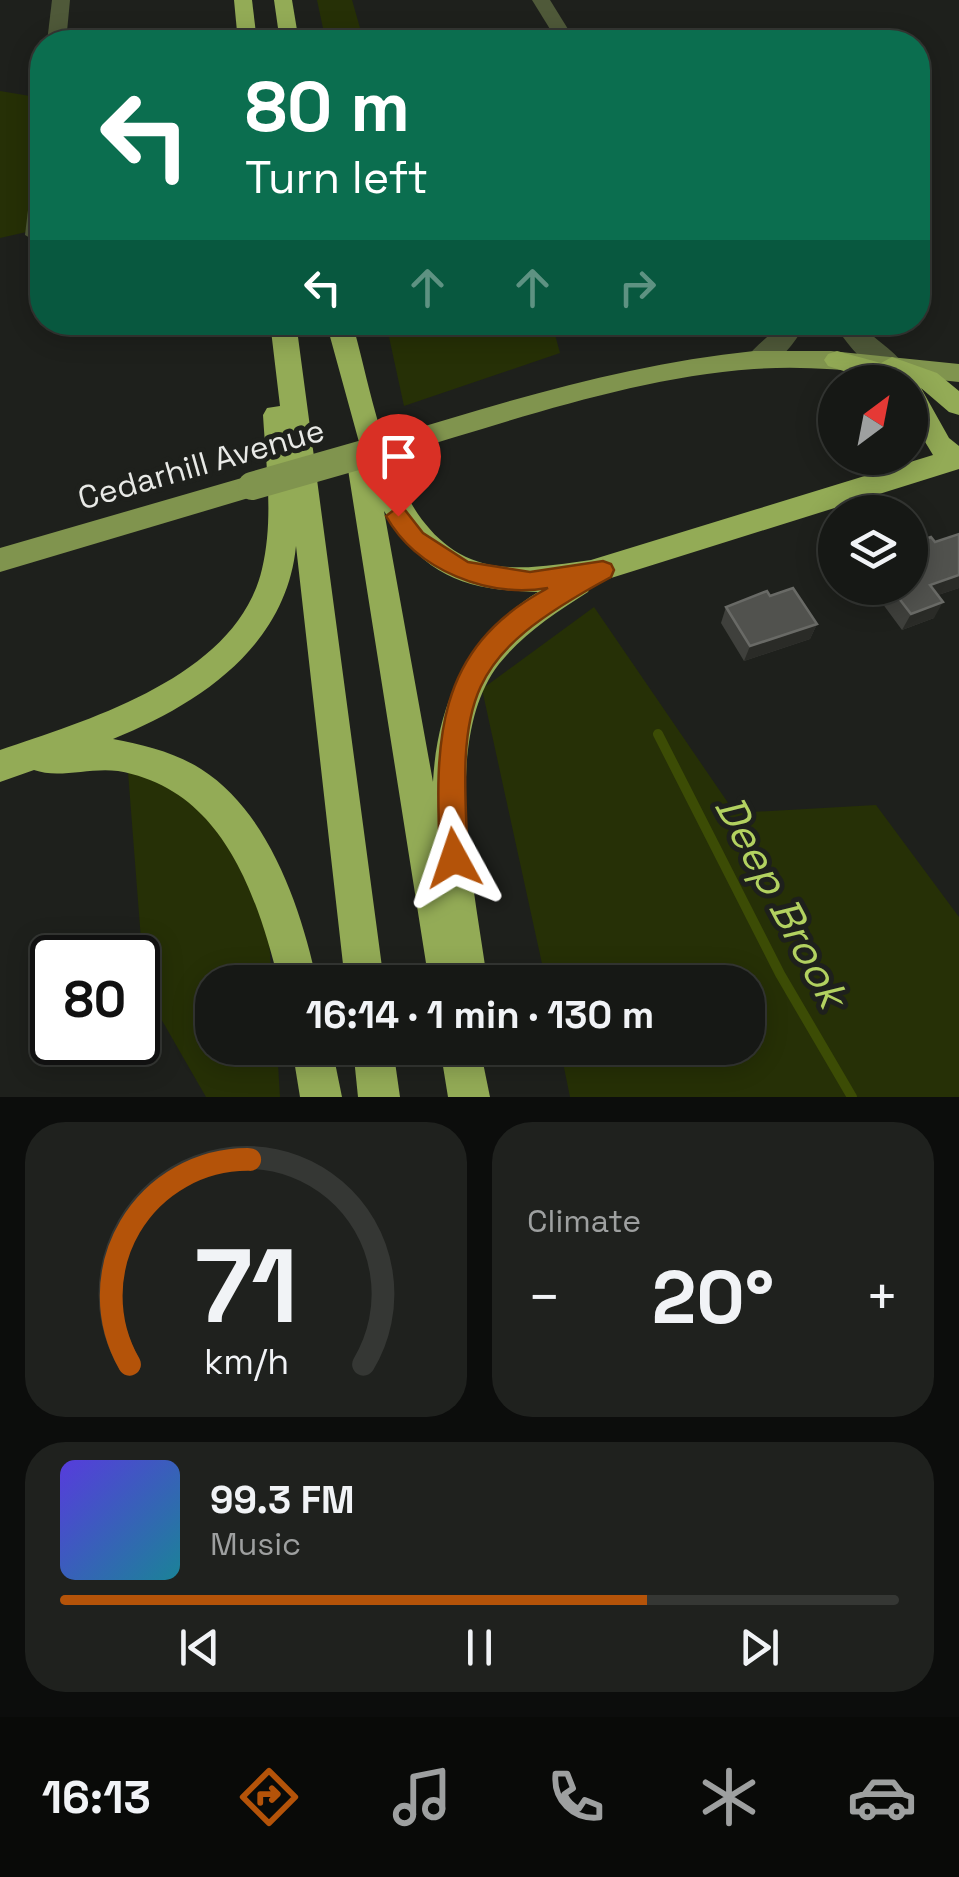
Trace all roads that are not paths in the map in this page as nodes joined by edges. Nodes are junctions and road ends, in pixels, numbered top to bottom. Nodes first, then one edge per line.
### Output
1 (61, 0) edge
2 (243, 0) edge
3 (283, 0) edge
4 (541, 0) edge
5 (58, 30) edge
6 (247, 30) edge
7 (288, 30) edge
8 (560, 30) edge
9 (272, 335) edge
10 (285, 335) edge
11 (340, 335) edge
12 (342, 335) edge
13 (786, 335) edge
14 (856, 335) edge
15 (758, 360) junction
16 (836, 360) joint
17 (857, 365) edge
18 (885, 365) edge
19 (928, 375) edge
20 (959, 376) edge
21 (928, 380) edge
22 (959, 405) edge
23 (928, 425) edge
24 (958, 459) edge
25 (0, 560) edge
26 (603, 570) junction
27 (1, 766) edge
28 (294, 965) edge
29 (363, 965) edge
30 (446, 965) edge
31 (466, 965) edge
32 (315, 1065) edge
33 (375, 1065) edge
34 (463, 1065) edge
35 (477, 1065) edge
36 (321, 1097) edge
37 (379, 1097) edge
38 (468, 1097) edge
39 (481, 1097) edge

1 - 5 street
2 - 6 highway
3 - 7 highway
4 - 8 street
9 - 27 highway
10 - 29 highway
11 - 30 highway
12 - 26 highway
13 - 15 street
14 - 18 street
15 - 16 main road, Cedarhill Avenue
15 - 25 main road, Cedarhill Avenue, bridge
16 - 17 highway
19 - 20 main road
21 - 22 highway
23 - 24 highway
24 - 26 highway
26 - 31 highway
27 - 28 highway
32 - 36 highway
33 - 37 highway
34 - 38 highway
35 - 39 highway

